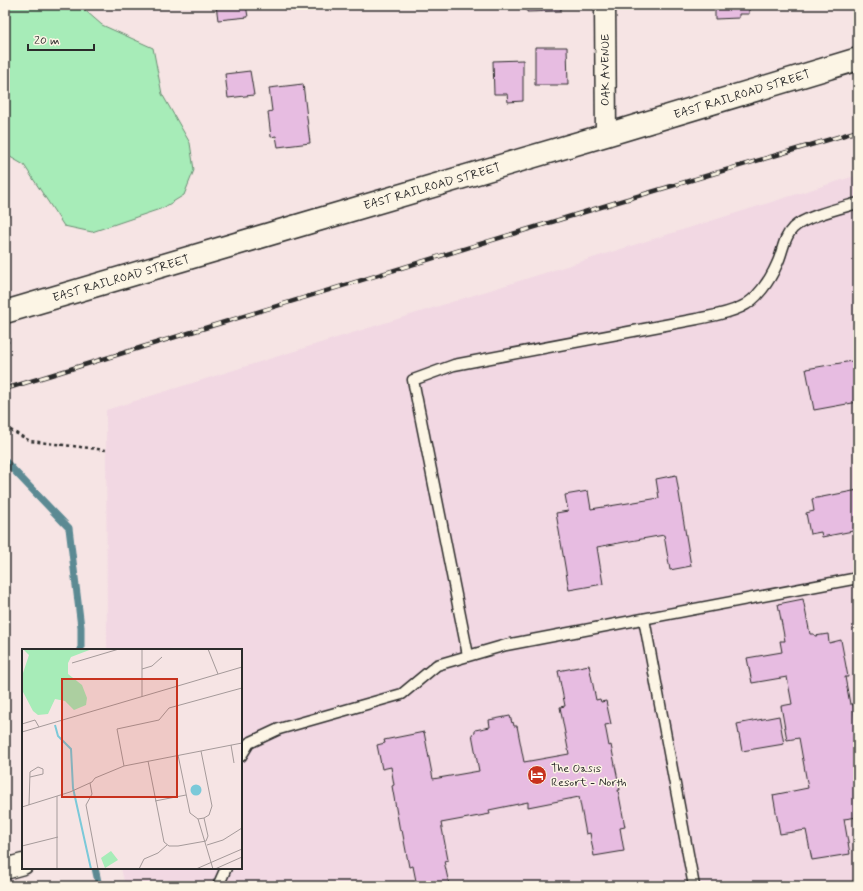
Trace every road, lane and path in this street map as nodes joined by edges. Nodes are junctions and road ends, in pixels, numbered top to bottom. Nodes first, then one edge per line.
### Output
1 (605, 5) edge
2 (858, 59) edge
3 (606, 135) junction
4 (858, 203) edge
5 (5, 312) edge
6 (5, 336) edge
7 (5, 342) edge
8 (5, 427) edge
9 (106, 450) dead end
10 (858, 578) edge
11 (644, 619) junction
12 (468, 655) junction
13 (242, 755) edge
14 (22, 864) edge
15 (5, 869) edge
16 (226, 869) edge
17 (218, 886) edge
18 (694, 886) edge

1 - 3 street, OAK AVENUE
2 - 3 street, EAST RAILROAD STREET
3 - 5 street, EAST RAILROAD STREET
4 - 12 lane
6 - 7 path
8 - 9 path
10 - 11 lane
11 - 12 lane
11 - 18 lane
12 - 13 lane
14 - 15 street
16 - 17 lane

